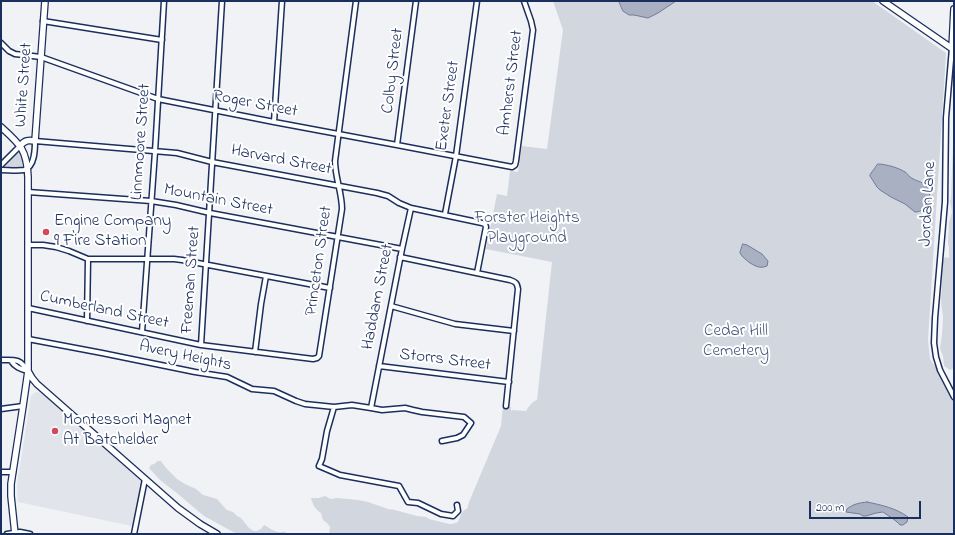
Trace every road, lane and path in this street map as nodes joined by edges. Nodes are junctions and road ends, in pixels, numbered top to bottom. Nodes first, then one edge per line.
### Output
1 (45, 1) edge
2 (164, 1) edge
3 (222, 1) edge
4 (282, 1) edge
5 (356, 1) edge
6 (416, 1) edge
7 (477, 1) edge
8 (524, 1) edge
9 (883, 1) edge
10 (954, 9) edge
11 (43, 21) junction
12 (162, 40) junction
13 (1, 43) edge
14 (953, 49) edge
15 (41, 57) junction
16 (158, 99) junction
17 (215, 110) junction
18 (274, 122) junction
19 (1, 127) edge
20 (338, 134) junction
21 (35, 141) junction
22 (397, 145) junction
23 (20, 146) junction
24 (155, 152) junction
25 (456, 156) junction
26 (212, 162) junction
27 (1, 165) edge
28 (512, 167) joint
29 (27, 168) junction
30 (1, 170) edge
31 (338, 186) junction
32 (28, 192) junction
33 (151, 201) junction
34 (411, 208) junction
35 (210, 213) junction
36 (444, 214) junction
37 (338, 238) junction
38 (28, 245) junction
39 (402, 249) junction
40 (400, 257) junction
41 (88, 259) junction
42 (146, 259) junction
43 (206, 265) junction
44 (477, 273) junction
45 (266, 276) junction
46 (330, 288) junction
47 (390, 306) junction
48 (28, 308) junction
49 (87, 321) junction
50 (514, 331) junction
51 (142, 332) junction
52 (28, 339) junction
53 (201, 345) junction
54 (255, 352) junction
55 (317, 358) joint
56 (1, 360) edge
57 (379, 366) junction
58 (28, 371) junction
59 (509, 382) junction
60 (954, 397) edge
61 (24, 406) junction
62 (506, 406) dead end
63 (334, 407) junction
64 (370, 408) junction
65 (1, 409) edge
66 (442, 441) dead end
67 (1, 472) edge
68 (13, 472) junction
69 (145, 480) junction
70 (457, 505) dead end
71 (15, 533) edge
72 (7, 534) edge
73 (30, 534) edge
74 (134, 534) edge
75 (217, 534) edge

1 - 11 main road, White Street
2 - 12 street, Linnmoore Street
3 - 17 street, Freeman Street
4 - 18 street
5 - 20 street, Princeton Street
6 - 22 street, Colby Street
7 - 25 street, Exeter Street
8 - 28 street, Amherst Street
9 - 14 main road
10 - 14 main road, Jordan Lane
11 - 12 street
11 - 15 main road, White Street
12 - 16 street, Linnmoore Street
13 - 15 street, Roger Street
14 - 60 street, Jordan Lane
15 - 16 street, Roger Street
15 - 21 main road, White Street
16 - 17 street, Roger Street
16 - 24 street, Linnmoore Street
17 - 18 street, Roger Street
17 - 26 street, Freeman Street
18 - 20 street, Roger Street
19 - 23 main road
20 - 22 street, Roger Street
20 - 31 street, Princeton Street
21 - 23 main road, Harvard Street
21 - 24 street, Harvard Street
21 - 29 street, White Street
22 - 25 street, Roger Street
23 - 27 street
23 - 29 main road
24 - 26 street, Harvard Street
24 - 33 street, Linnmoore Street
25 - 28 street, Roger Street
25 - 36 street, Exeter Street
26 - 31 street, Harvard Street
26 - 35 street, Freeman Street
29 - 30 street
29 - 32 main road
31 - 34 street, Harvard Street
31 - 37 street, Princeton Street
32 - 33 street, Mountain Street
32 - 38 main road
33 - 35 street, Mountain Street
33 - 42 street, Linnmoore Street
34 - 36 street, Harvard Street
34 - 39 street, Haddam Street
35 - 37 street, Mountain Street
35 - 43 street, Freeman Street
36 - 44 street, Harvard Street
37 - 39 street, Mountain Street
37 - 46 street, Princeton Street
38 - 41 street
38 - 48 main road
39 - 40 street, Haddam Street
40 - 44 street
40 - 47 street, Haddam Street
41 - 42 street
41 - 49 street
42 - 43 street
42 - 51 street, Linnmoore Street
43 - 45 street
43 - 53 street, Freeman Street
44 - 50 street
45 - 46 street
45 - 54 street
46 - 55 street, Princeton Street
47 - 50 street
47 - 57 street, Haddam Street
48 - 49 street, Cumberland Street
48 - 52 main road
49 - 51 street, Cumberland Street
50 - 59 street
51 - 53 street, Cumberland Street
52 - 58 main road
52 - 63 street, Avery Heights
53 - 54 street, Cumberland Street
54 - 55 street, Cumberland Street
56 - 58 street
57 - 59 street, Storrs Street
57 - 64 street, Haddam Street
58 - 61 main road
58 - 69 main road
59 - 62 street
61 - 65 street
61 - 68 main road
63 - 64 street, Avery Heights
63 - 70 street
64 - 66 street, Avery Heights
67 - 68 street
68 - 71 main road
69 - 74 street
69 - 75 main road
71 - 72 street
71 - 73 street

